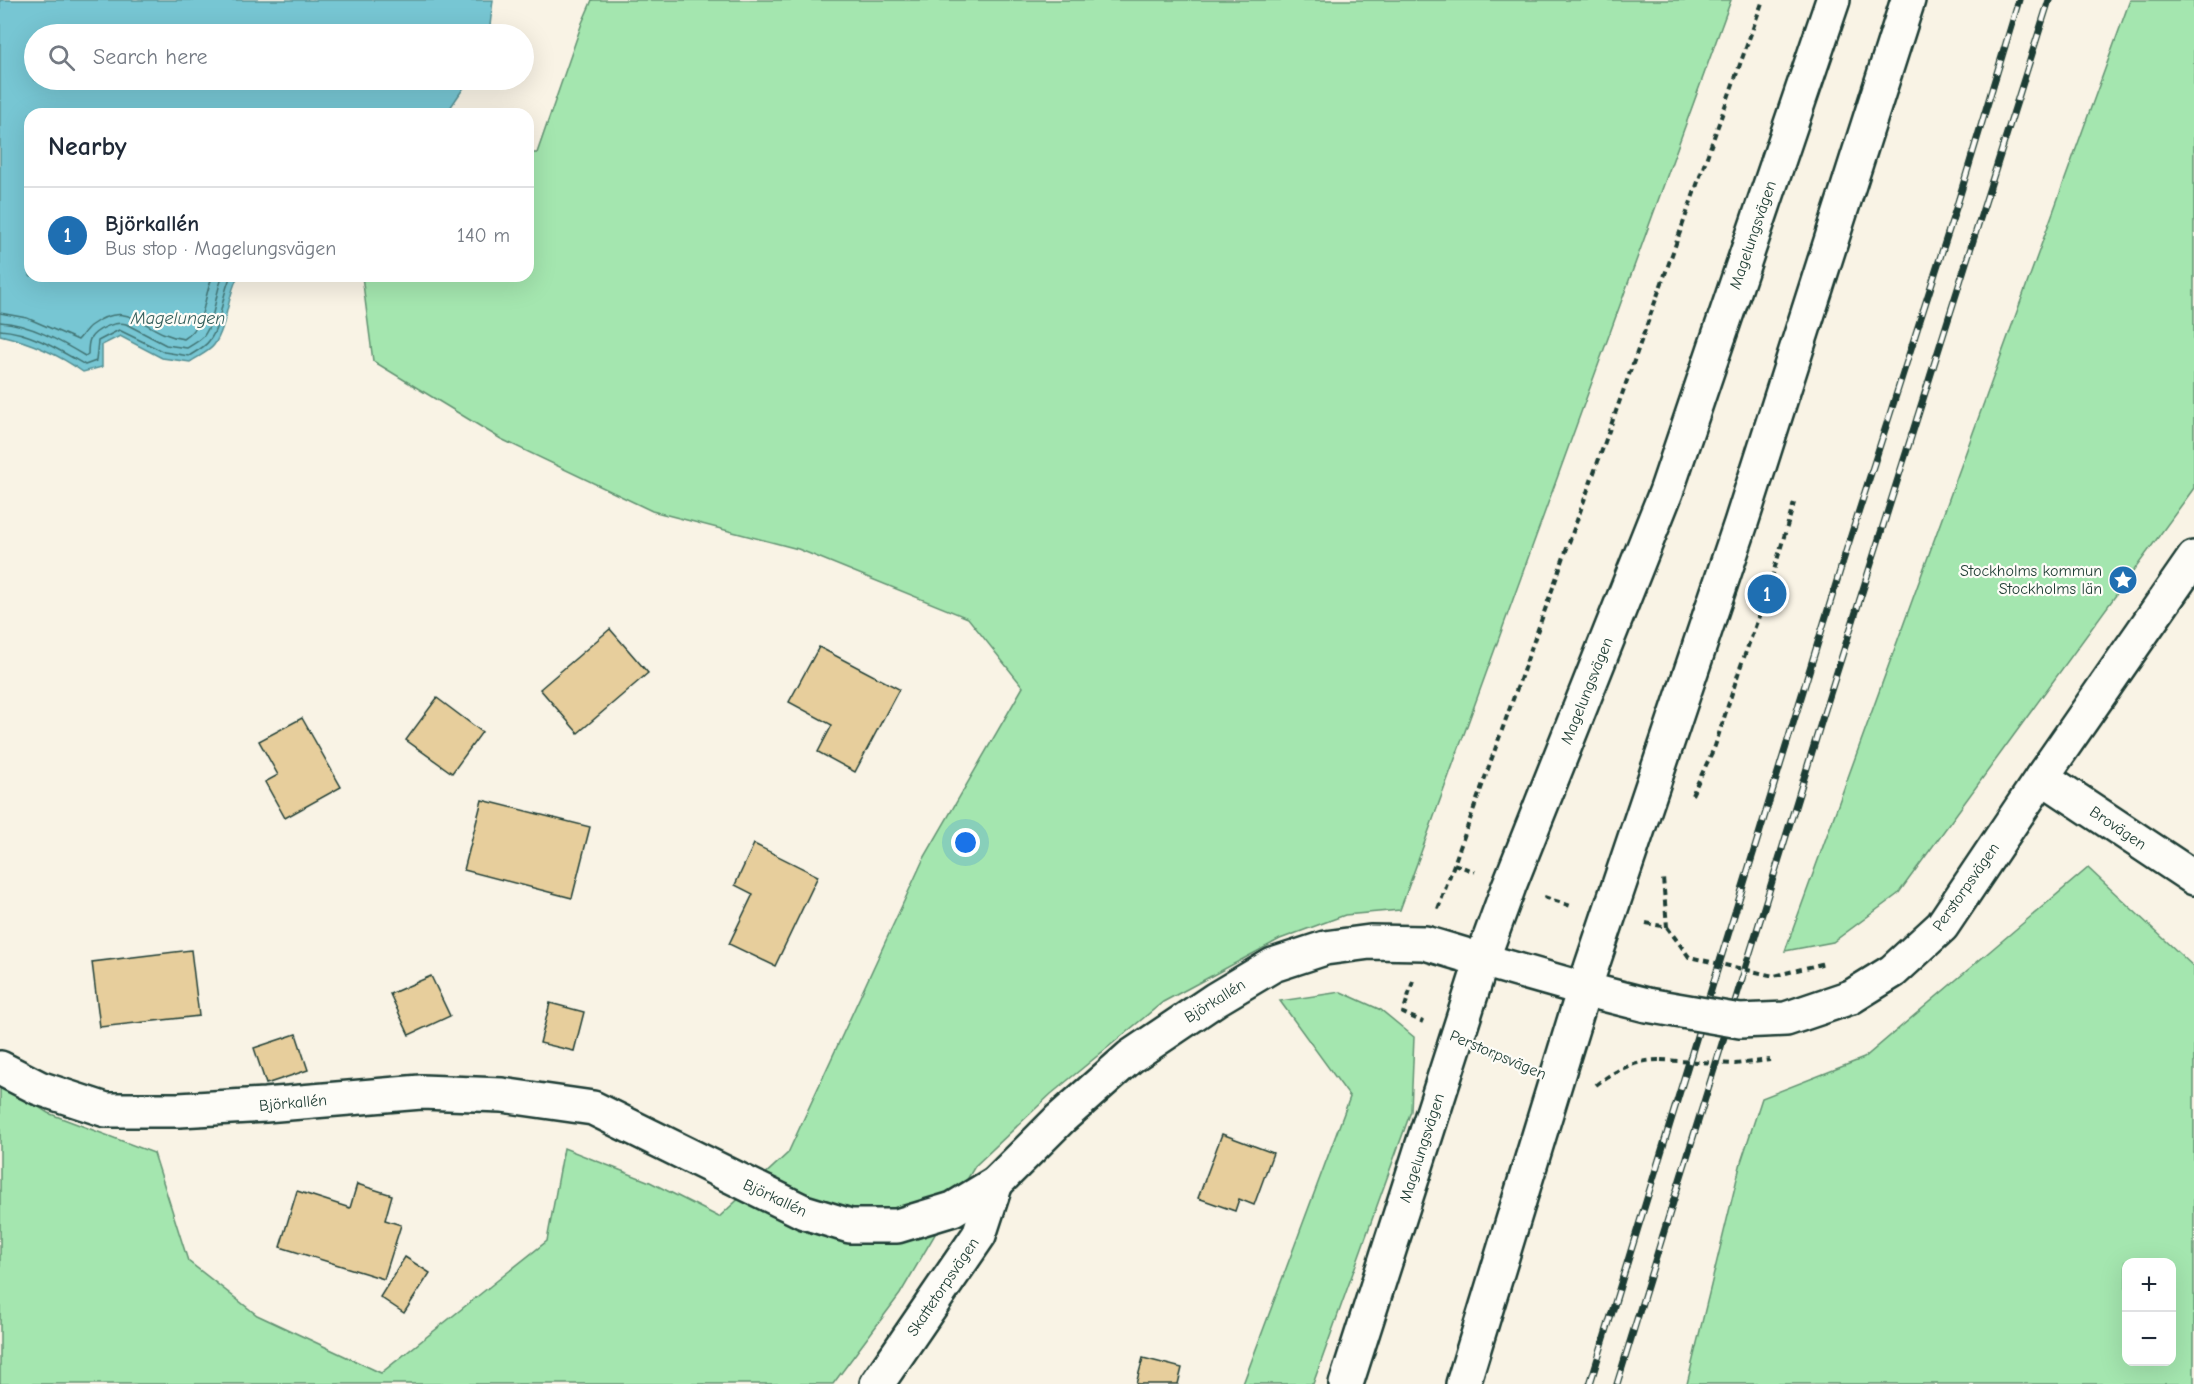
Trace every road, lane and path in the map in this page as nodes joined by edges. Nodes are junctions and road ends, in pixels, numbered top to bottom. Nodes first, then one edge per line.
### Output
1 (1763, 0) edge
2 (1833, 0) edge
3 (1908, 0) edge
4 (2194, 558) edge
5 (2042, 777) junction
6 (2194, 878) edge
7 (1667, 927) dead end
8 (1425, 943) junction
9 (1482, 960) junction
10 (1829, 962) dead end
11 (1584, 990) junction
12 (1457, 1039) junction
13 (1661, 1060) dead end
14 (0, 1068) edge
15 (1556, 1079) junction
16 (996, 1183) junction
17 (877, 1384) edge
18 (1346, 1384) edge
19 (1463, 1384) edge

1 - 8 path
2 - 9 main road, Magelungsvägen
3 - 11 main road
4 - 5 main road, Perstorpsvägen
5 - 6 main road, Brovägen
5 - 11 main road, Perstorpsvägen, bridge
7 - 10 path, bridge
8 - 9 main road, Björkallén
8 - 12 path, Perstorpsvägen
8 - 16 main road, Björkallén
9 - 11 main road, Perstorpsvägen
9 - 12 main road, Magelungsvägen
11 - 15 main road
12 - 15 path, Perstorpsvägen
12 - 18 main road, Magelungsvägen
13 - 15 path, Perstorpsvägen
14 - 16 main road, Björkallén
15 - 19 main road
16 - 17 main road, Skattetorpsvägen

